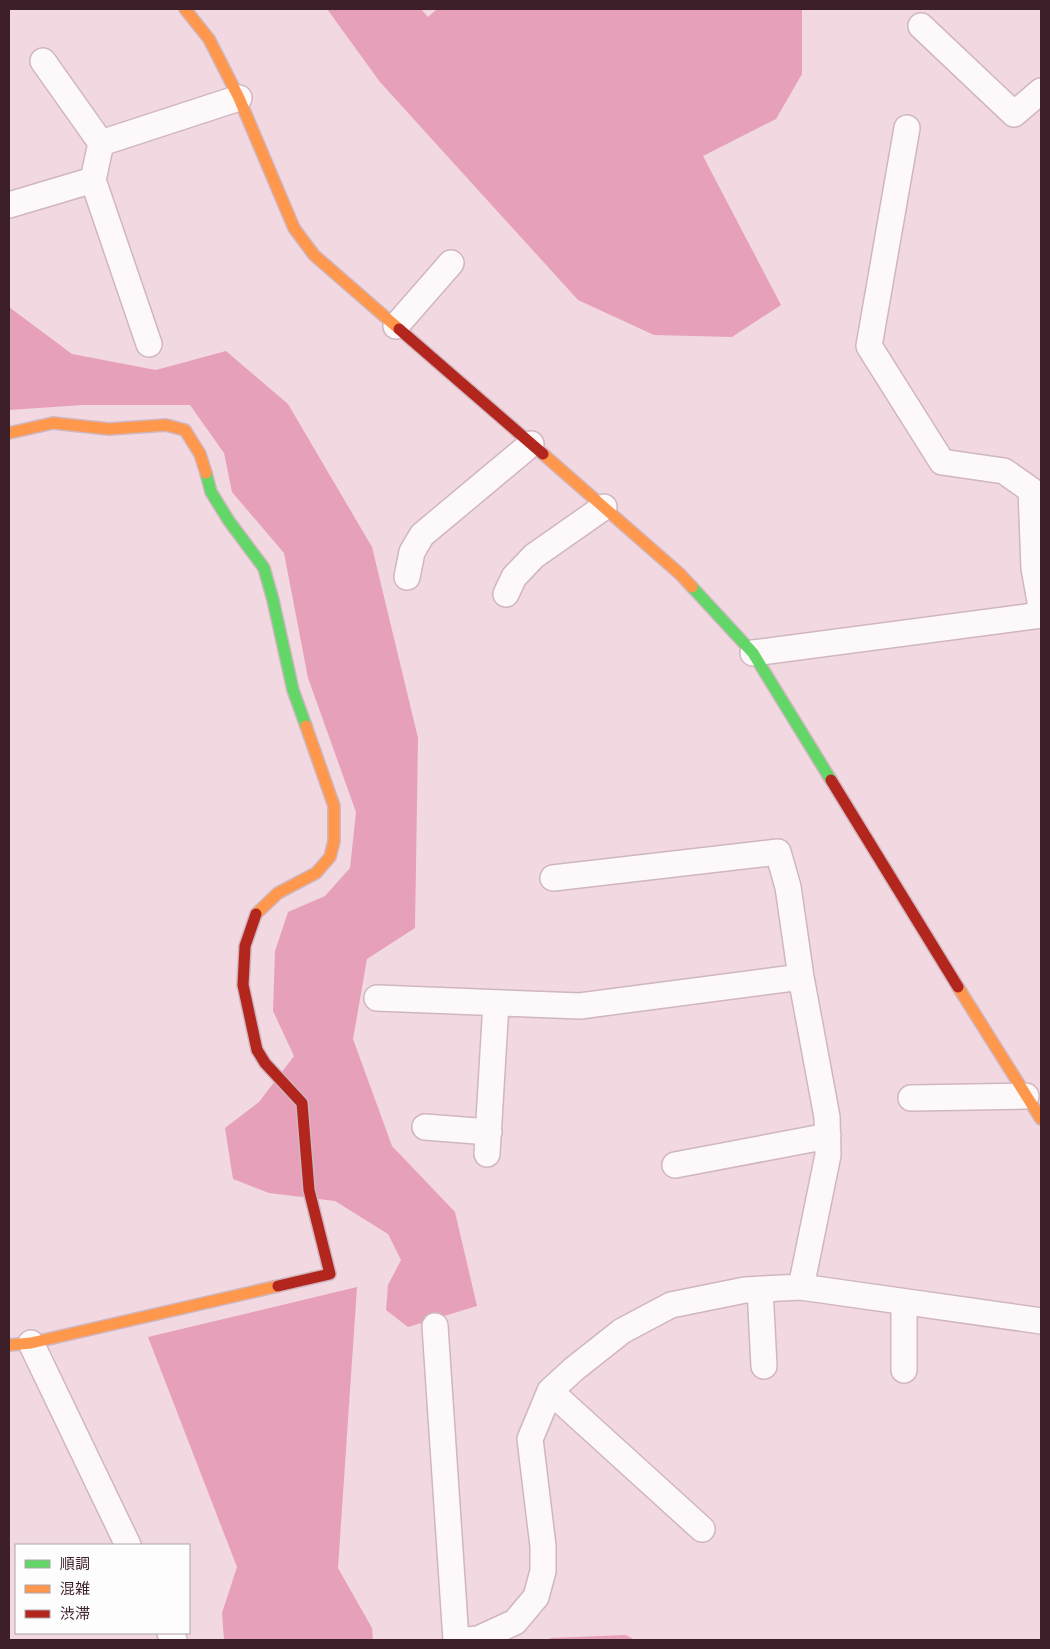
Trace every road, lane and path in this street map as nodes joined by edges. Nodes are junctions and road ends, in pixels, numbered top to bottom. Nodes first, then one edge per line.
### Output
1 (186, 9) edge
2 (921, 26) dead end
3 (43, 61) dead end
4 (1041, 91) edge
5 (239, 98) junction
6 (907, 128) dead end
7 (101, 143) junction
8 (93, 180) junction
9 (9, 206) edge
10 (451, 263) dead end
11 (396, 326) junction
12 (149, 344) dead end
13 (9, 433) edge
14 (531, 444) junction
15 (604, 507) junction
16 (407, 577) dead end
17 (506, 594) dead end
18 (1041, 607) edge
19 (1041, 615) edge
20 (753, 653) junction
21 (553, 878) dead end
22 (801, 977) junction
23 (377, 998) dead end
24 (496, 1002) junction
25 (1026, 1096) junction
26 (911, 1098) dead end
27 (1041, 1119) edge
28 (425, 1127) dead end
29 (828, 1136) junction
30 (675, 1166) dead end
31 (801, 1287) junction
32 (760, 1289) junction
33 (904, 1302) junction
34 (1041, 1322) edge
35 (434, 1326) dead end
36 (20, 1344) edge
37 (764, 1366) dead end
38 (904, 1370) dead end
39 (550, 1391) junction
40 (702, 1529) dead end
41 (127, 1544) edge
42 (456, 1640) edge
43 (467, 1640) edge

1 - 5 street
2 - 4 street
3 - 7 street
5 - 7 street
5 - 11 street
6 - 18 street
7 - 8 street
8 - 9 street
8 - 12 street
10 - 11 street
11 - 14 street
13 - 36 street
14 - 15 street
14 - 16 street
15 - 17 street
15 - 20 street
19 - 20 street
20 - 25 street
21 - 22 street
22 - 24 street
22 - 29 street
23 - 24 street
24 - 28 street
25 - 26 street
25 - 27 street
29 - 30 street
29 - 31 street
31 - 32 street
31 - 33 street
32 - 37 street
32 - 39 street
33 - 34 street
33 - 38 street
35 - 42 street
36 - 41 street
39 - 40 street
39 - 43 street

